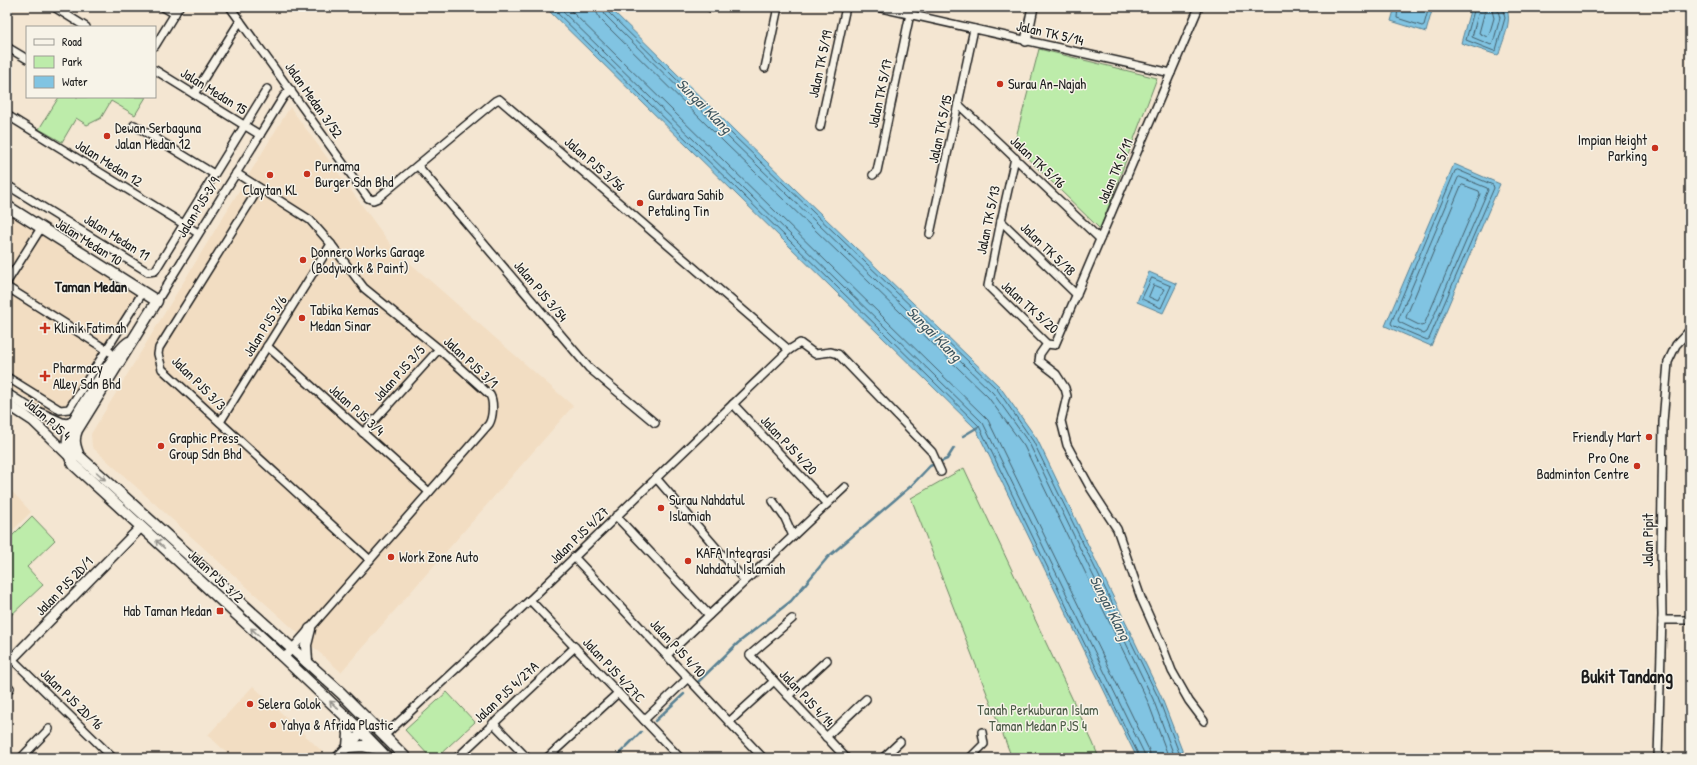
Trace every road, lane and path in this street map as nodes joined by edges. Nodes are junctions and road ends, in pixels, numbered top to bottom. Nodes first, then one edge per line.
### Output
1 (54, 7) edge
2 (163, 7) edge
3 (179, 7) edge
4 (230, 7) edge
5 (778, 7) edge
6 (846, 7) edge
7 (877, 7) edge
8 (1034, 7) edge
9 (1199, 7) edge
10 (175, 14) junction
11 (910, 14) junction
12 (240, 21) junction
13 (84, 26) edge
14 (974, 29) junction
15 (1026, 41) junction
16 (156, 44) edge
17 (7, 47) edge
18 (26, 59) edge
19 (765, 68) dead end
20 (156, 71) edge
21 (1171, 73) junction
22 (267, 89) dead end
23 (292, 90) junction
24 (194, 94) junction
25 (958, 104) junction
26 (7, 115) edge
27 (134, 125) dead end
28 (245, 125) junction
29 (820, 127) dead end
30 (260, 135) junction
31 (1015, 158) junction
32 (418, 166) junction
33 (236, 173) junction
34 (214, 174) junction
35 (873, 175) dead end
36 (7, 184) edge
37 (259, 188) junction
38 (7, 206) edge
39 (1001, 221) junction
40 (184, 224) junction
41 (41, 228) junction
42 (198, 234) junction
43 (930, 234) dead end
44 (1100, 239) junction
45 (331, 244) junction
46 (7, 282) edge
47 (988, 286) joint
48 (7, 288) edge
49 (143, 292) junction
50 (1076, 295) junction
51 (157, 300) junction
52 (1690, 330) edge
53 (131, 341) junction
54 (1047, 344) junction
55 (1055, 345) joint
56 (268, 346) junction
57 (107, 349) junction
58 (439, 349) junction
59 (789, 350) junction
60 (116, 355) junction
61 (7, 377) edge
62 (7, 394) edge
63 (7, 404) edge
64 (732, 404) junction
65 (73, 421) junction
66 (220, 422) junction
67 (656, 423) dead end
68 (363, 433) junction
69 (73, 439) junction
70 (69, 456) junction
71 (941, 472) dead end
72 (656, 478) junction
73 (845, 487) dead end
74 (429, 492) junction
75 (773, 501) dead end
76 (827, 504) junction
77 (616, 516) junction
78 (141, 527) junction
79 (793, 536) junction
80 (574, 557) junction
81 (370, 560) junction
82 (745, 581) junction
83 (530, 600) junction
84 (709, 615) junction
85 (792, 619) dead end
86 (1662, 620) junction
87 (1690, 620) edge
88 (310, 629) junction
89 (575, 647) junction
90 (292, 649) junction
91 (667, 655) junction
92 (284, 658) junction
93 (827, 660) dead end
94 (10, 662) edge
95 (307, 662) junction
96 (688, 678) junction
97 (774, 681) junction
98 (618, 693) junction
99 (788, 696) junction
100 (866, 700) dead end
101 (346, 717) junction
102 (644, 720) junction
103 (1204, 721) dead end
104 (729, 722) junction
105 (493, 723) junction
106 (49, 729) dead end
107 (362, 732) junction
108 (982, 732) dead end
109 (385, 735) junction
110 (826, 737) junction
111 (900, 742) dead end
112 (348, 747) junction
113 (378, 749) junction
114 (21, 758) edge
115 (113, 758) edge
116 (337, 758) edge
117 (387, 758) edge
118 (406, 758) edge
119 (457, 758) edge
120 (526, 758) edge
121 (548, 758) edge
122 (680, 758) edge
123 (763, 758) edge
124 (846, 758) edge
125 (883, 758) edge
126 (970, 758) edge
127 (1658, 758) edge

1 - 13 street
2 - 10 street
3 - 10 street
4 - 12 street, Jalan Medan 3/52
5 - 19 street
6 - 29 street, Jalan TK 5/19
7 - 11 street, Jalan TK 5/14
8 - 15 street
9 - 21 street, Jalan TK 5/11
10 - 16 street
11 - 14 street, Jalan TK 5/14
11 - 35 street, Jalan TK 5/17
12 - 23 street, Jalan Medan 3/52
12 - 24 street
14 - 15 street, Jalan TK 5/14
14 - 25 street, Jalan TK 5/15
15 - 21 street, Jalan TK 5/14
17 - 18 street
20 - 24 street, Jalan Medan 15
21 - 44 street, Jalan TK 5/11
22 - 28 street, Jalan Medan 11
23 - 30 street, Jalan PJS 3/9
23 - 32 street, Jalan Medan 3/52
24 - 28 street, Jalan Medan 15
25 - 31 street, Jalan TK 5/16
25 - 43 street, Jalan TK 5/15
26 - 40 street, Jalan Medan 12
27 - 34 street
28 - 30 street, Jalan Medan 15
28 - 34 street, Jalan Medan 11
30 - 33 street, Jalan PJS 3/9
31 - 39 street, Jalan TK 5/13
31 - 44 street, Jalan TK 5/16
32 - 59 street, Jalan PJS 3/56
32 - 67 street, Jalan PJS 3/54
33 - 37 street, Jalan PJS 3/1
33 - 42 street, Jalan PJS 3/9
34 - 40 street, Jalan Medan 11
36 - 40 street, Jalan Medan 11
37 - 45 street, Jalan PJS 3/1
37 - 66 street, Jalan PJS 3/3
38 - 41 main road, Jalan Medan 10
39 - 47 street, Jalan TK 5/13
39 - 50 street, Jalan TK 5/18
40 - 42 street, Jalan Medan 12
41 - 46 street
41 - 49 main road, Jalan Medan 10
42 - 51 street, Jalan PJS 3/9
44 - 50 street, Jalan TK 5/11
45 - 56 street, Jalan PJS 3/6
45 - 58 street, Jalan PJS 3/1
47 - 54 street, Jalan TK 5/20
48 - 57 street
49 - 51 main road, Jalan Medan 10
49 - 57 street
50 - 55 street, Jalan TK 5/11
51 - 53 main road, Jalan PJS 3/9
52 - 86 street, Jalan Pipit
53 - 60 main road, Jalan PJS 3/9
53 - 69 main road, Jalan PJS 3/9
54 - 55 street, Jalan TK 5/20
54 - 103 street
56 - 66 street, Jalan PJS 3/6
56 - 68 street, Jalan PJS 3/4
57 - 60 street
57 - 61 street
58 - 68 street, Jalan PJS 3/5
58 - 74 street, Jalan PJS 3/1
59 - 64 street, Jalan PJS 4/27
59 - 71 street
60 - 65 main road, Jalan PJS 3/9
62 - 65 street, Jalan PJS 4
63 - 70 street, Jalan PJS 4
64 - 72 street, Jalan PJS 4/27
64 - 76 street, Jalan PJS 4/20
65 - 69 main road, Jalan PJS 3/9
66 - 81 street, Jalan PJS 3/3
68 - 74 street, Jalan PJS 3/4
69 - 70 main road
69 -> 90 main road, Jalan PJS 3/2
70 - 78 main road, Jalan PJS 3/2
72 - 77 street, Jalan PJS 4/27
72 - 82 street
73 - 76 street
74 - 81 street, Jalan PJS 3/1
75 - 79 street
76 - 79 street
77 - 80 street, Jalan PJS 4/27
77 - 84 street
92 -> 78 main road, Jalan PJS 3/2
78 - 94 street, Jalan PJS 2D/1
79 - 82 street
80 - 83 street, Jalan PJS 4/27
80 - 91 street, Jalan PJS 4/10
81 - 88 street, Jalan PJS 3/1
82 - 84 street
83 - 89 street, Jalan PJS 4/27C
83 - 109 street, Jalan PJS 4/27
84 - 91 street
85 - 97 street, Jalan PJS 4/14
86 - 87 street
86 - 127 street, Jalan Pipit
88 - 90 street, Jalan PJS 3/1
88 - 95 main road
89 - 98 street, Jalan PJS 4/27C
89 - 105 street, Jalan PJS 4/27A
90 - 92 street, Jalan PJS 3/1
90 - 95 main road, Jalan PJS 3/2
91 - 96 street, Jalan PJS 4/10
101 -> 92 main road, Jalan PJS 3/2
93 - 99 street
94 - 115 street, Jalan PJS 2D/16
95 - 109 main road, Jalan PJS 3/2
96 - 102 street
96 - 104 street, Jalan PJS 4/10
97 - 99 street, Jalan PJS 4/14
97 - 104 street
98 - 102 street, Jalan PJS 4/27C
98 - 121 street
99 - 110 street, Jalan PJS 4/14
100 - 110 street
101 - 107 main road, Jalan PJS 3/2
101 - 112 main road
102 - 122 street, Jalan PJS 4/27C
104 - 123 street, Jalan PJS 4/10
105 - 119 street, Jalan PJS 4/27A
105 - 120 street
106 - 114 street
107 - 112 street
107 - 113 main road
108 - 126 street
109 - 118 main road
110 - 124 street, Jalan PJS 4/14
111 - 125 street
112 - 113 main road
112 - 116 street
113 - 117 main road

